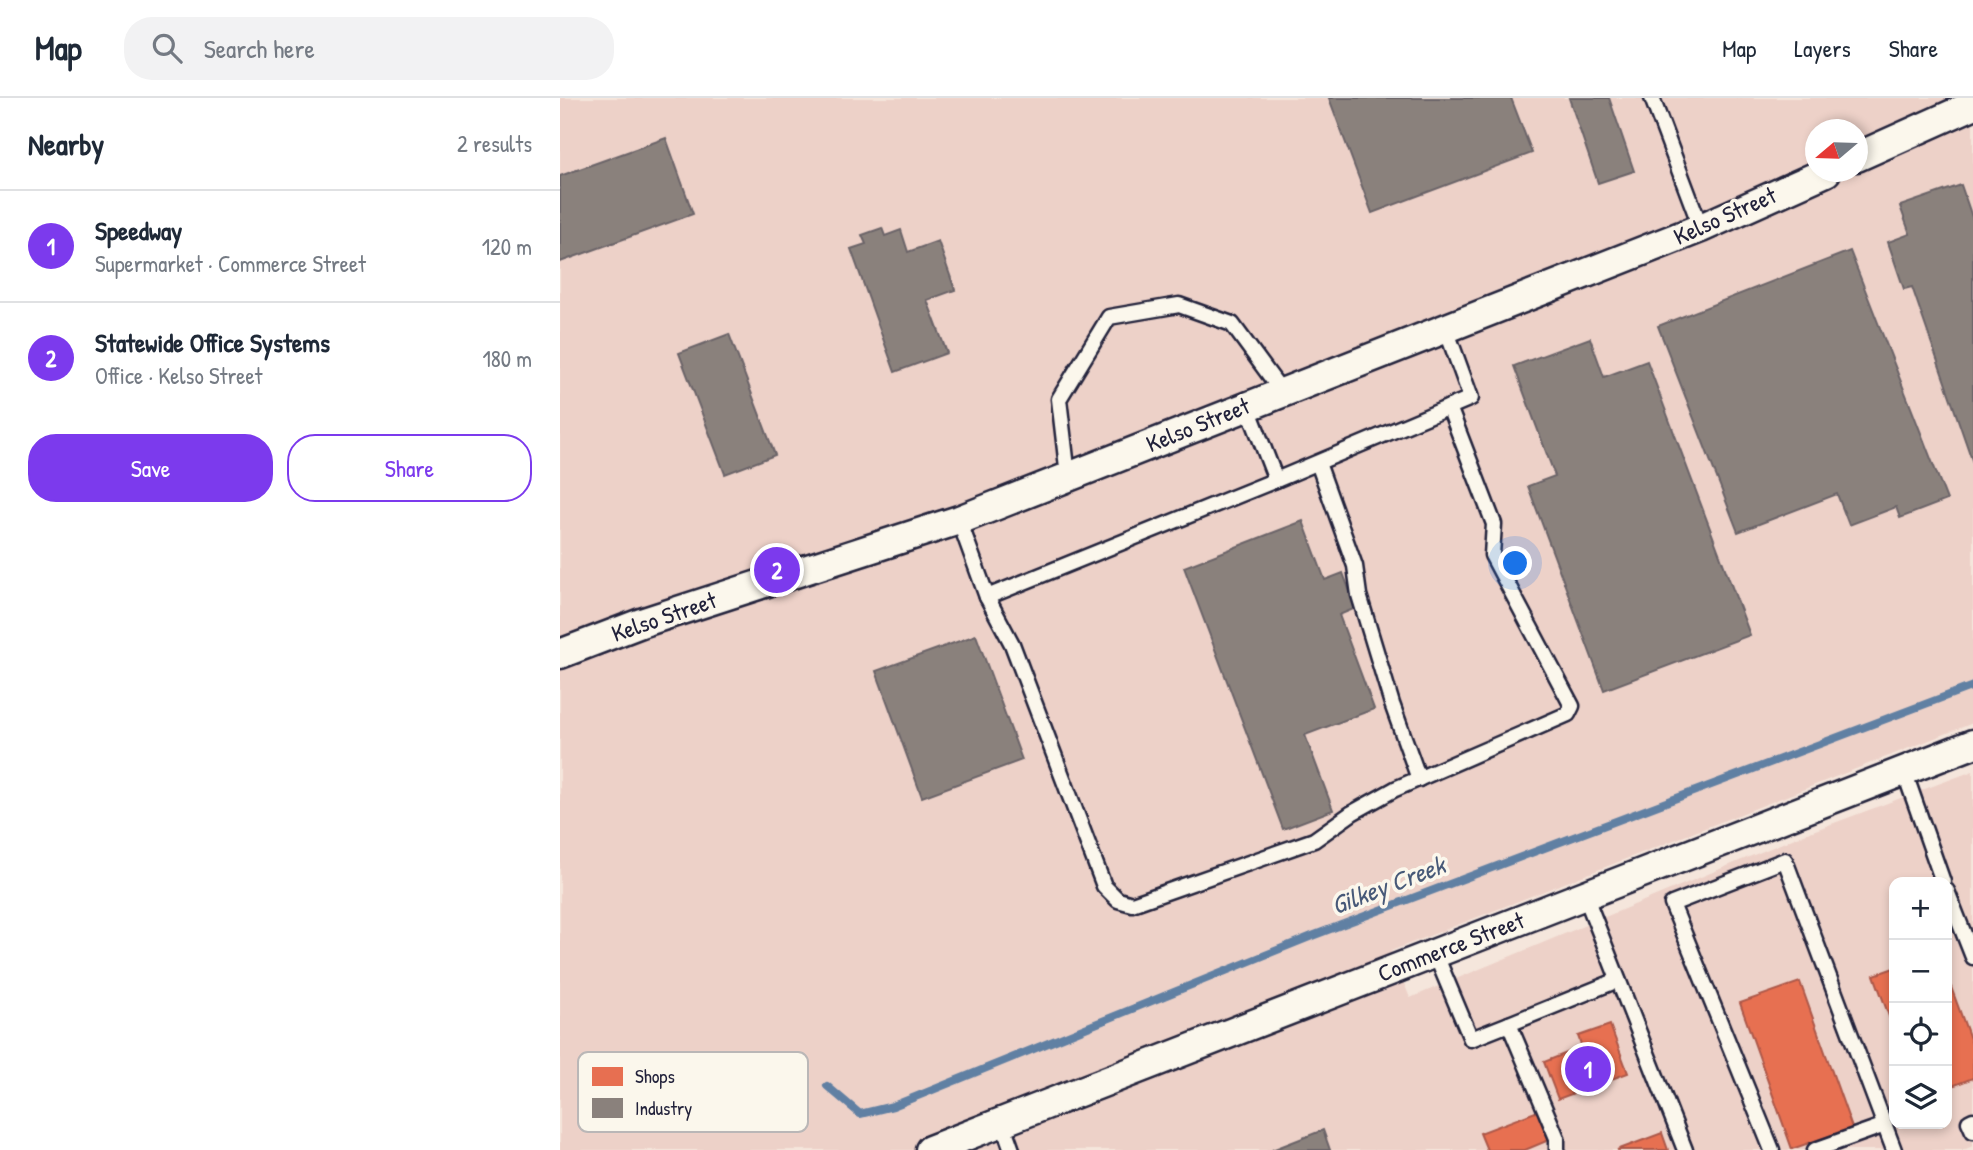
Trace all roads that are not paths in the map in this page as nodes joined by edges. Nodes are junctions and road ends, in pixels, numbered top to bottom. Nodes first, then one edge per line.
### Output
1 (1652, 98) edge
2 (1973, 106) edge
3 (1868, 153) edge
4 (1805, 181) edge
5 (1701, 228) junction
6 (1446, 329) junction
7 (1282, 392) junction
8 (1247, 405) junction
9 (1450, 407) junction
10 (1318, 463) junction
11 (1068, 476) junction
12 (1276, 480) junction
13 (959, 520) junction
14 (987, 597) junction
15 (560, 654) edge
16 (1973, 744) edge
17 (1904, 771) junction
18 (1419, 779) junction
19 (1941, 877) edge
20 (1585, 895) junction
21 (1952, 904) edge
22 (1435, 953) junction
23 (1973, 957) edge
24 (1618, 980) junction
25 (1508, 1024) junction
26 (1973, 1121) edge
27 (1002, 1122) junction
28 (1885, 1125) junction
29 (1973, 1131) edge
30 (930, 1150) edge
31 (1012, 1150) edge
32 (1557, 1150) edge
33 (1685, 1150) edge
34 (1772, 1150) edge
35 (1815, 1150) edge
36 (1895, 1150) edge

1 - 5 lane
2 - 3 street
4 - 5 street, Kelso Street
5 - 6 street, Kelso Street
6 - 7 street, Kelso Street
6 - 9 lane
7 - 8 street, Kelso Street
7 - 11 lane
8 - 11 street, Kelso Street
8 - 12 lane
9 - 10 lane
9 - 18 lane
10 - 12 lane
10 - 18 lane
11 - 13 street, Kelso Street
12 - 14 lane
13 - 14 lane
13 - 15 street, Kelso Street
14 - 18 lane
16 - 17 street, Commerce Street
17 - 19 lane
17 - 20 street, Commerce Street
20 - 22 street, Commerce Street
20 - 24 lane
21 - 23 lane
22 - 25 lane
22 - 27 street, Commerce Street
24 - 25 lane
24 - 33 lane
25 - 32 lane
26 - 29 lane
27 - 30 street, Commerce Street
27 - 31 lane
28 - 34 lane
28 - 35 lane
28 - 36 lane

